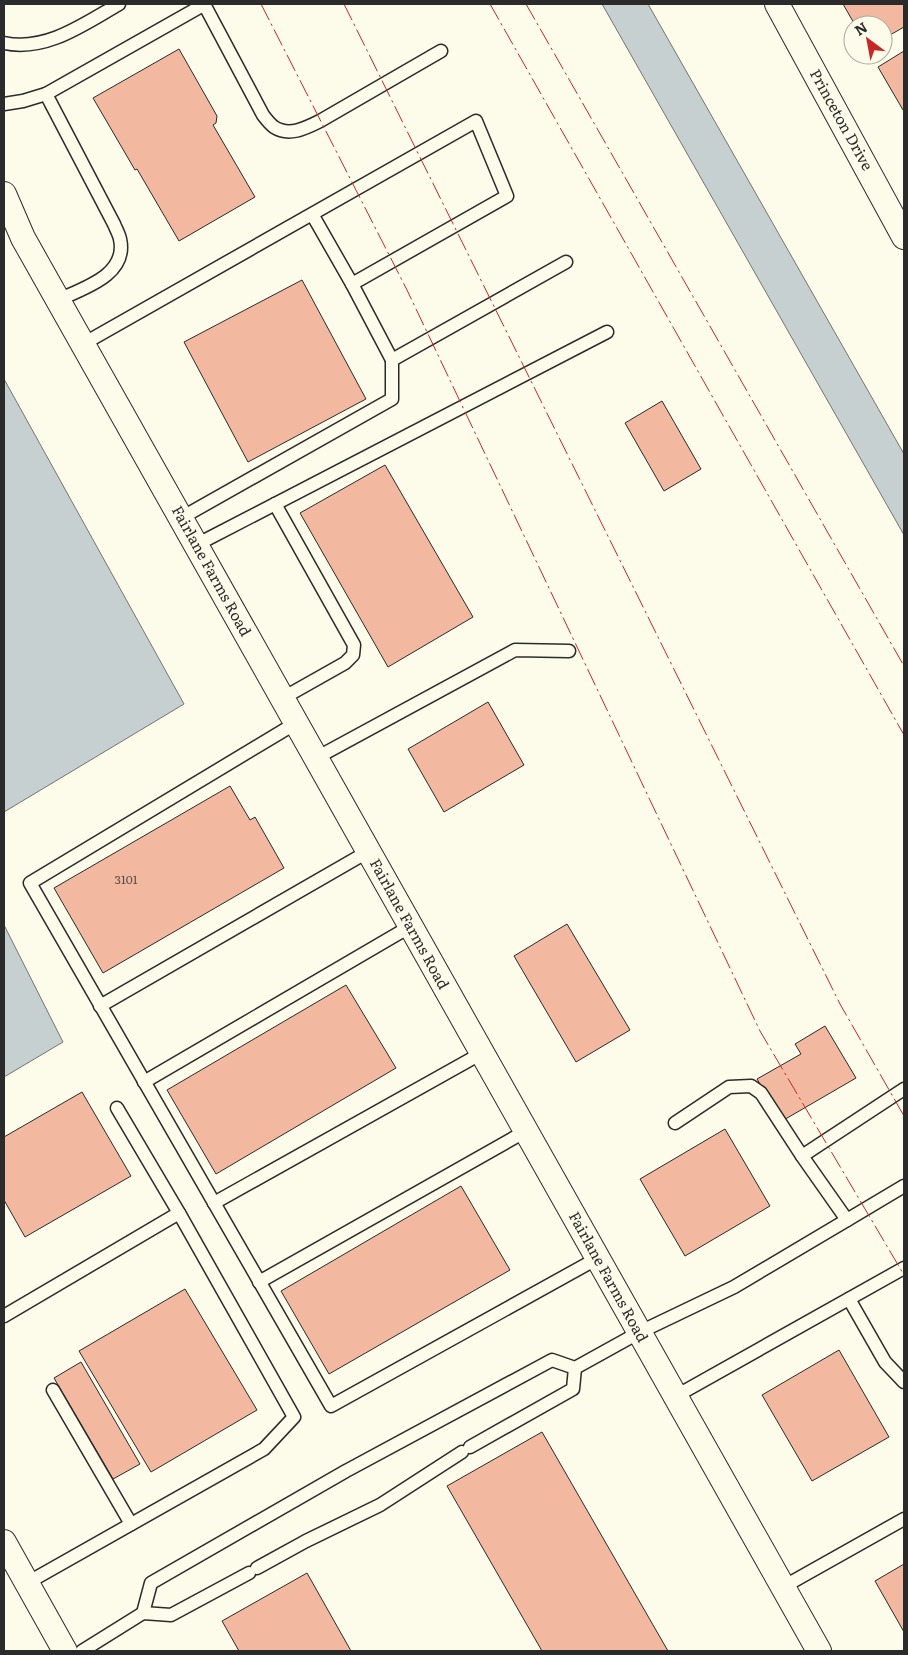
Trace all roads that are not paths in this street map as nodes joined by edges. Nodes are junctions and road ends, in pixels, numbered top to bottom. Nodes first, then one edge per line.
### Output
1 (119, 4) edge
2 (204, 4) edge
3 (777, 4) edge
4 (4, 43) edge
5 (441, 51) dead end
6 (46, 94) junction
7 (4, 104) edge
8 (4, 194) edge
9 (312, 214) junction
10 (904, 237) edge
11 (566, 262) dead end
12 (352, 284) junction
13 (58, 300) junction
14 (607, 332) dead end
15 (83, 344) junction
16 (392, 360) junction
17 (275, 504) junction
18 (181, 518) junction
19 (196, 545) junction
20 (569, 651) dead end
21 (283, 698) junction
22 (296, 723) junction
23 (316, 758) junction
24 (369, 851) junction
25 (411, 926) junction
26 (100, 1006) junction
27 (482, 1053) junction
28 (144, 1082) junction
29 (904, 1089) edge
30 (117, 1108) dead end
31 (675, 1123) dead end
32 (526, 1131) junction
33 (802, 1156) junction
34 (904, 1186) edge
35 (214, 1203) junction
36 (179, 1213) junction
37 (847, 1220) junction
38 (598, 1258) junction
39 (904, 1268) edge
40 (259, 1282) junction
41 (849, 1299) junction
42 (6, 1311) edge
43 (640, 1332) junction
44 (575, 1368) junction
45 (904, 1382) edge
46 (53, 1390) dead end
47 (676, 1396) junction
48 (904, 1519) edge
49 (131, 1524) junction
50 (4, 1542) edge
51 (27, 1583) junction
52 (783, 1587) junction
53 (143, 1613) junction
54 (65, 1651) edge
55 (82, 1651) edge
56 (819, 1651) edge

1 - 4 lane
2 - 5 lane
2 - 6 lane
3 - 10 street, Princeton Drive
6 - 7 lane
6 - 13 lane
8 - 13 street, Fairlane Farms Road
9 - 12 lane
9 - 12 lane
9 - 15 lane
11 - 16 lane
12 - 16 lane
13 - 15 street, Fairlane Farms Road
14 - 17 lane
15 - 18 street, Fairlane Farms Road
16 - 18 lane
17 - 19 lane
17 - 21 lane
18 - 19 street, Fairlane Farms Road
19 - 21 street, Fairlane Farms Road
20 - 23 lane
21 - 22 street, Fairlane Farms Road
22 - 23 street, Fairlane Farms Road
22 - 26 lane
23 - 24 street, Fairlane Farms Road
24 - 25 street, Fairlane Farms Road
24 - 26 lane
25 - 27 street, Fairlane Farms Road
25 - 28 lane
26 - 28 lane
27 - 32 street, Fairlane Farms Road
27 - 35 lane
28 - 35 lane
29 - 33 lane
30 - 36 lane
31 - 33 lane
32 - 38 street, Fairlane Farms Road
32 - 40 lane
33 - 37 lane
34 - 37 lane
35 - 40 lane
36 - 42 lane
36 - 49 lane
37 - 43 lane
38 - 40 lane
38 - 43 street, Fairlane Farms Road
39 - 41 lane
41 - 45 lane
41 - 47 lane
43 - 44 lane
43 - 47 street, Fairlane Farms Road
44 - 53 lane
44 - 53 lane
46 - 49 lane
47 - 52 street, Fairlane Farms Road
48 - 52 lane
49 - 51 lane
50 - 51 street
51 - 54 street
52 - 56 street, Fairlane Farms Road
53 - 55 lane

